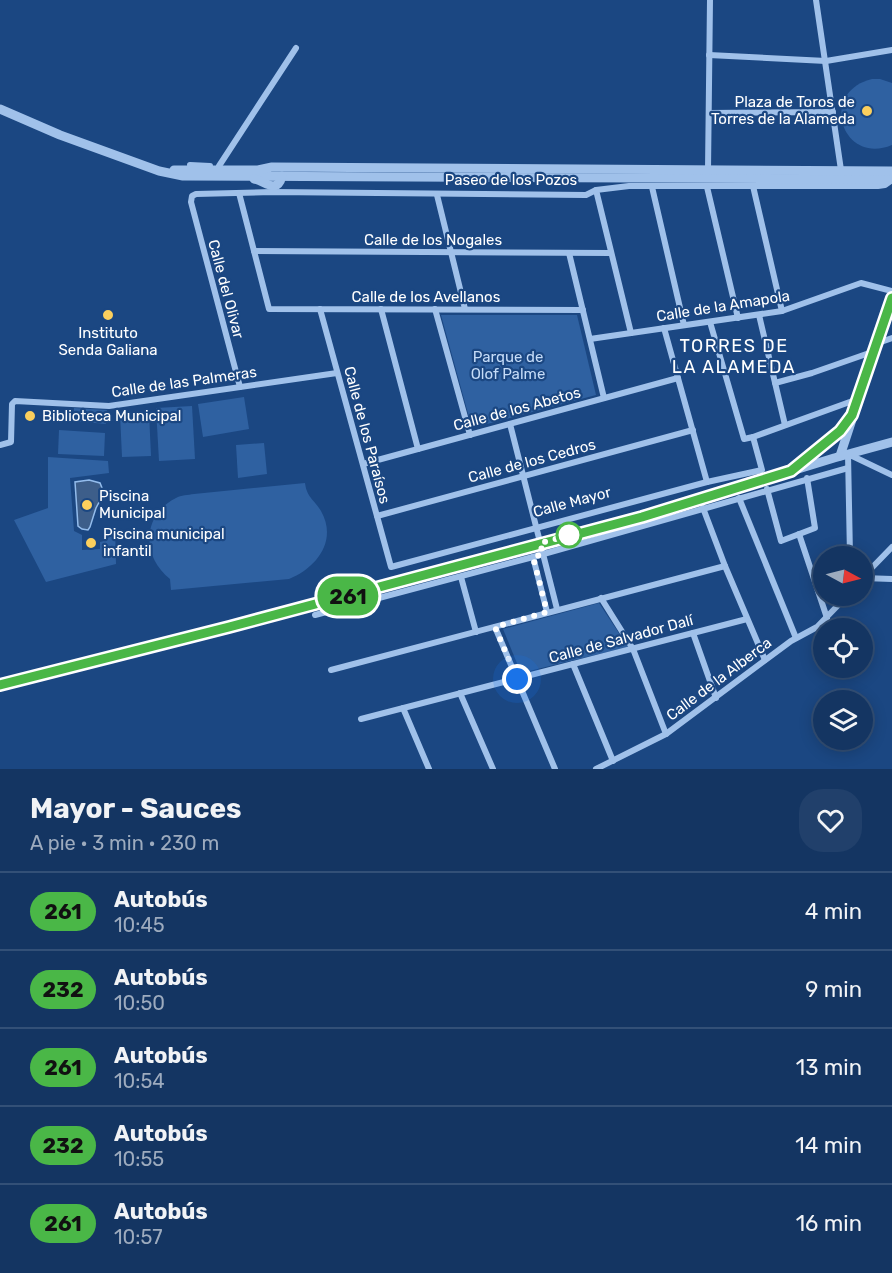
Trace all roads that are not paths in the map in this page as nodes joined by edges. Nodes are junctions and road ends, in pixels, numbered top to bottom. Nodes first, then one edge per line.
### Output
1 (710, 0) edge
2 (816, 0) edge
3 (296, 48) dead end
4 (892, 50) edge
5 (709, 55) junction
6 (826, 61) junction
7 (0, 110) edge
8 (833, 112) junction
9 (709, 113) junction
10 (190, 165) dead end
11 (219, 166) junction
12 (151, 168) junction
13 (708, 170) junction
14 (841, 170) junction
15 (892, 171) edge
16 (282, 176) junction
17 (267, 177) junction
18 (892, 180) edge
19 (753, 186) junction
20 (652, 187) junction
21 (707, 187) junction
22 (596, 190) junction
23 (239, 193) junction
24 (437, 195) junction
25 (192, 196) joint
26 (254, 251) junction
27 (451, 252) junction
28 (569, 253) junction
29 (611, 253) junction
30 (892, 291) edge
31 (892, 298) edge
32 (320, 309) junction
33 (381, 309) junction
34 (435, 309) junction
35 (465, 309) junction
36 (583, 310) junction
37 (782, 311) junction
38 (759, 315) junction
39 (738, 318) junction
40 (710, 321) junction
41 (684, 325) junction
42 (664, 328) junction
43 (631, 333) junction
44 (892, 338) edge
45 (590, 339) junction
46 (876, 347) junction
47 (338, 373) junction
48 (678, 378) junction
49 (775, 383) junction
50 (240, 387) junction
51 (604, 398) junction
52 (858, 399) junction
53 (852, 415) junction
54 (510, 424) junction
55 (785, 425) junction
56 (850, 426) junction
57 (693, 430) junction
58 (840, 431) junction
59 (470, 435) junction
60 (753, 437) junction
61 (892, 442) edge
62 (0, 445) edge
63 (418, 449) junction
64 (848, 454) junction
65 (829, 459) junction
66 (363, 464) junction
67 (848, 468) junction
68 (791, 471) junction
69 (892, 475) edge
70 (523, 476) junction
71 (807, 478) junction
72 (707, 482) junction
73 (767, 489) junction
74 (739, 498) junction
75 (703, 508) junction
76 (377, 516) junction
77 (536, 527) junction
78 (799, 534) junction
79 (540, 543) junction
80 (850, 546) edge
81 (892, 547) edge
82 (543, 554) junction
83 (533, 557) junction
84 (725, 566) junction
85 (391, 567) joint
86 (873, 567) edge
87 (461, 577) junction
88 (873, 578) edge
89 (892, 579) edge
90 (601, 598) junction
91 (838, 606) edge
92 (557, 609) junction
93 (547, 612) junction
94 (315, 615) dead end
95 (827, 618) joint
96 (747, 619) junction
97 (495, 627) junction
98 (813, 629) edge
99 (476, 632) junction
100 (693, 633) junction
101 (796, 638) junction
102 (633, 649) junction
103 (765, 660) junction
104 (573, 664) junction
105 (331, 670) dead end
106 (517, 679) junction
107 (0, 685) edge
108 (460, 693) junction
109 (716, 698) junction
110 (403, 708) junction
111 (361, 719) dead end
112 (666, 734) junction
113 (613, 761) junction
114 (429, 769) edge
115 (493, 769) edge
116 (555, 769) edge
117 (596, 769) edge

1 - 5 street
2 - 6 street
3 - 11 street
4 - 6 street
5 - 6 street
5 - 9 street
6 - 8 street
7 - 12 street
8 - 9 street
8 - 14 street
9 - 13 street
10 - 11 street, Paseo de los Pozos
11 - 17 street, Paseo de los Pozos
12 - 17 street, Paseo de los Pozos
12 - 17 street, Paseo de los Pozos
13 - 14 street, Paseo de los Pozos
13 - 17 street, Paseo de los Pozos
14 - 15 street, Paseo de los Pozos
16 - 17 street
16 - 17 street
16 - 18 street, Paseo de los Pozos
17 - 23 street, Paseo de los Pozos
17 - 24 street, Paseo de los Pozos
18 - 19 street, Paseo de los Pozos
19 - 21 street, Paseo de los Pozos
19 - 37 street
20 - 21 street, Paseo de los Pozos
20 - 22 street, Paseo de los Pozos
20 - 41 street
21 - 39 street
22 - 24 street, Paseo de los Pozos
22 - 29 street
23 - 25 street, Paseo de los Pozos
23 - 26 street
24 - 27 street
25 - 50 street, Calle del Olivar
26 - 27 street, Calle de los Nogales
26 - 32 street, Calle de los Avellanos
27 - 28 street, Calle de los Nogales
27 - 35 street
28 - 29 street, Calle de los Nogales
28 - 36 street
29 - 43 street
30 - 37 street, Calle de la Amapola
31 - 46 street
32 - 33 street, Calle de los Avellanos
32 - 47 street, Calle de los Paraísos
33 - 34 street, Calle de los Avellanos
33 - 63 street
34 - 35 street, Calle de los Avellanos
34 - 59 street
35 - 36 street, Calle de los Avellanos
36 - 45 street
37 - 38 street, Calle de la Amapola
38 - 39 street, Calle de la Amapola
38 - 49 street
39 - 40 street, Calle de la Amapola
40 - 41 street, Calle de la Amapola
40 - 60 street
41 - 42 street, Calle de la Amapola
42 - 43 street, Calle de la Amapola
42 - 48 street
43 - 45 street, Calle de la Amapola
44 - 46 street
45 - 51 street
46 - 49 street
46 - 52 street
47 - 50 street, Calle de las Palmeras
47 - 66 street, Calle de los Paraísos
48 - 51 street, Calle de los Abetos
48 - 57 street
49 - 55 street
50 - 62 street, Calle de las Palmeras
51 - 54 street, Calle de los Abetos
52 - 53 street
52 - 55 street
53 - 56 street
53 - 58 street
54 - 59 street, Calle de los Abetos
54 - 70 street
55 - 60 street
56 - 64 street
56 - 64 street
57 - 70 street, Calle de los Cedros
57 - 72 street
58 - 65 street
58 - 68 street
59 - 63 street, Calle de los Abetos
60 - 72 street, Calle Mayor
61 - 64 street, Calle Mayor
63 - 66 street, Calle de los Abetos
64 - 65 street, Calle Mayor
64 - 67 street
64 - 69 street
65 - 68 street, Calle Mayor
66 - 76 street, Calle de los Paraísos
67 - 71 street
67 - 80 street
68 - 79 street, Calle Mayor
70 - 76 street, Calle de los Cedros
70 - 77 street
71 - 73 street
71 - 78 street
72 - 77 street, Calle Mayor
73 - 74 street
73 - 78 street
74 - 75 street
74 - 101 street
75 - 82 street
75 - 84 street
76 - 85 street, Calle de los Paraísos
77 - 79 street
77 - 85 street, Calle Mayor
78 - 95 street
79 - 82 street
79 - 107 street, Calle Mayor
81 - 86 street
82 - 83 street
82 - 92 street
83 - 87 street
83 - 93 street
84 - 90 street
84 - 96 street
87 - 94 street
87 - 99 street
88 - 89 street
90 - 92 street
90 - 102 street
91 - 95 street, Calle de la Alberca
92 - 93 street
93 - 97 street
96 - 100 street, Calle de Salvador Dalí
96 - 103 street
97 - 99 street
97 - 106 street
98 - 101 street, Calle de la Alberca
99 - 105 street
100 - 102 street, Calle de Salvador Dalí
100 - 109 street
101 - 103 street, Calle de la Alberca
102 - 104 street, Calle de Salvador Dalí
102 - 112 street
103 - 109 street, Calle de la Alberca
104 - 106 street, Calle de Salvador Dalí
104 - 113 street
106 - 108 street, Calle de Salvador Dalí
106 - 116 street
108 - 110 street, Calle de Salvador Dalí
108 - 115 street
109 - 112 street, Calle de la Alberca
110 - 111 street, Calle de Salvador Dalí
110 - 114 street
112 - 113 street, Calle de la Alberca
113 - 117 street, Calle de la Alberca

